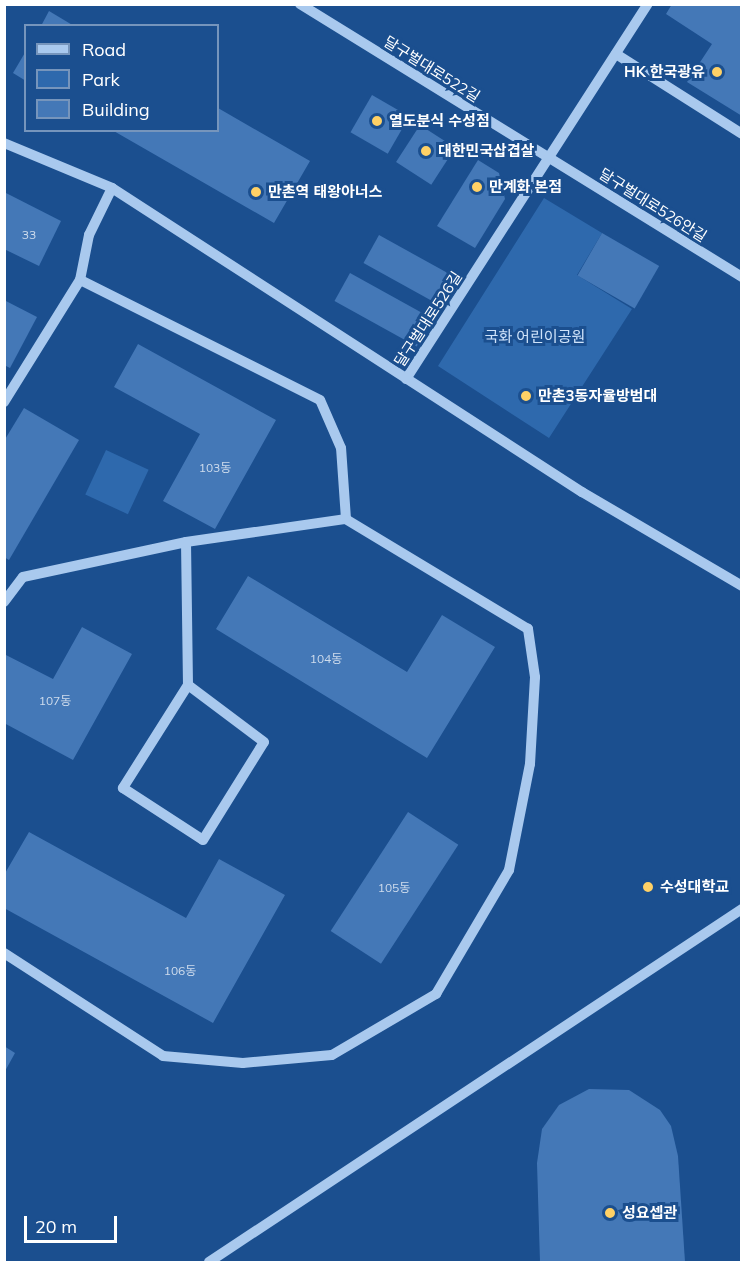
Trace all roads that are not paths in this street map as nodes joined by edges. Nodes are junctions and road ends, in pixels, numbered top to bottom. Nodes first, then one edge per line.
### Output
1 (300, 4) edge
2 (648, 4) edge
3 (616, 54) junction
4 (741, 134) edge
5 (4, 143) edge
6 (549, 158) junction
7 (112, 188) junction
8 (741, 277) edge
9 (80, 280) junction
10 (406, 379) junction
11 (4, 402) edge
12 (346, 519) junction
13 (186, 542) junction
14 (741, 586) edge
15 (4, 602) edge
16 (188, 685) junction
17 (741, 909) edge
18 (4, 953) edge
19 (209, 1263) edge

1 - 6 street, 달구벌대로522길
2 - 3 street, 달구벌대로526길
3 - 4 street
3 - 6 street, 달구벌대로526길
5 - 7 street
6 - 8 street, 달구벌대로526안길
6 - 10 street, 달구벌대로526길
7 - 9 street
7 - 10 street
9 - 11 street
9 - 12 street
10 - 14 street, 달구벌대로526길
12 - 13 street
12 - 18 street
13 - 15 street
13 - 16 street
16 - 16 street
17 - 19 street

